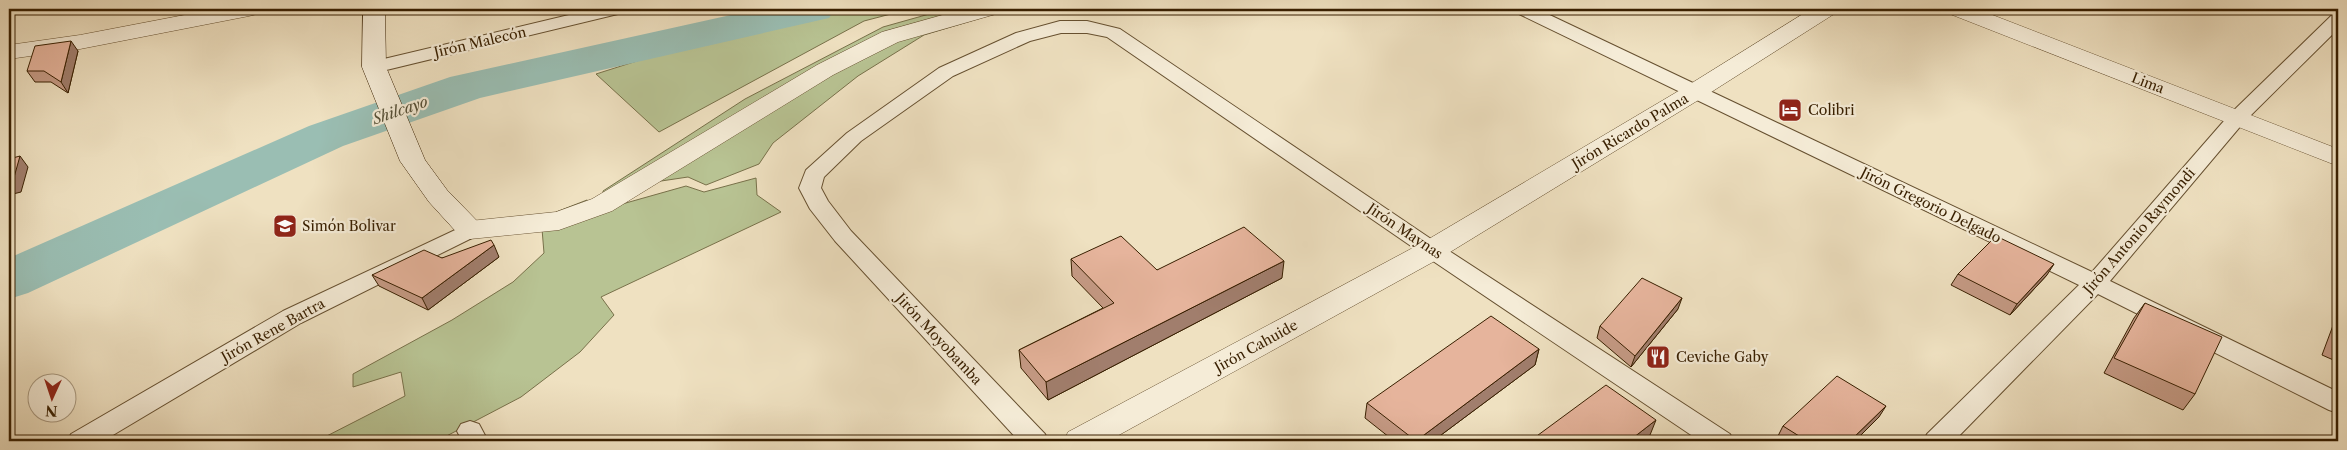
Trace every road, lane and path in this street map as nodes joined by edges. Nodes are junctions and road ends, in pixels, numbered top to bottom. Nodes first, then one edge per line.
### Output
1 (249, 9) edge
2 (374, 9) edge
3 (616, 9) edge
4 (988, 9) edge
5 (1523, 9) edge
6 (1826, 9) edge
7 (1958, 9) edge
8 (2338, 19) edge
9 (9, 52) edge
10 (374, 67) junction
11 (1696, 92) junction
12 (2237, 118) junction
13 (2338, 158) edge
14 (470, 230) junction
15 (843, 236) joint
16 (1432, 250) junction
17 (2095, 284) junction
18 (2338, 403) edge
19 (81, 441) edge
20 (1035, 441) edge
21 (1080, 441) edge
22 (1720, 441) edge
23 (1937, 441) edge

1 - 9 street
2 - 10 street
3 - 10 street, Jirón Malecón
4 - 14 street
5 - 11 street, Jirón Gregorio Delgado
6 - 11 street, Jirón Ricardo Palma
7 - 12 street, Lima
8 - 12 street, Jirón Antonio Raymondi
10 - 14 street
11 - 16 street, Jirón Ricardo Palma
11 - 17 street, Jirón Gregorio Delgado
12 - 13 street, Lima
12 - 17 street, Jirón Antonio Raymondi
14 - 19 street, Jirón Rene Bartra
15 - 16 street, Jirón Maynas
15 - 20 street, Jirón Moyobamba
16 - 21 street, Jirón Cahuide
16 - 22 street, Jirón Maynas
17 - 18 street, Jirón Gregorio Delgado
17 - 23 street, Jirón Antonio Raymondi

